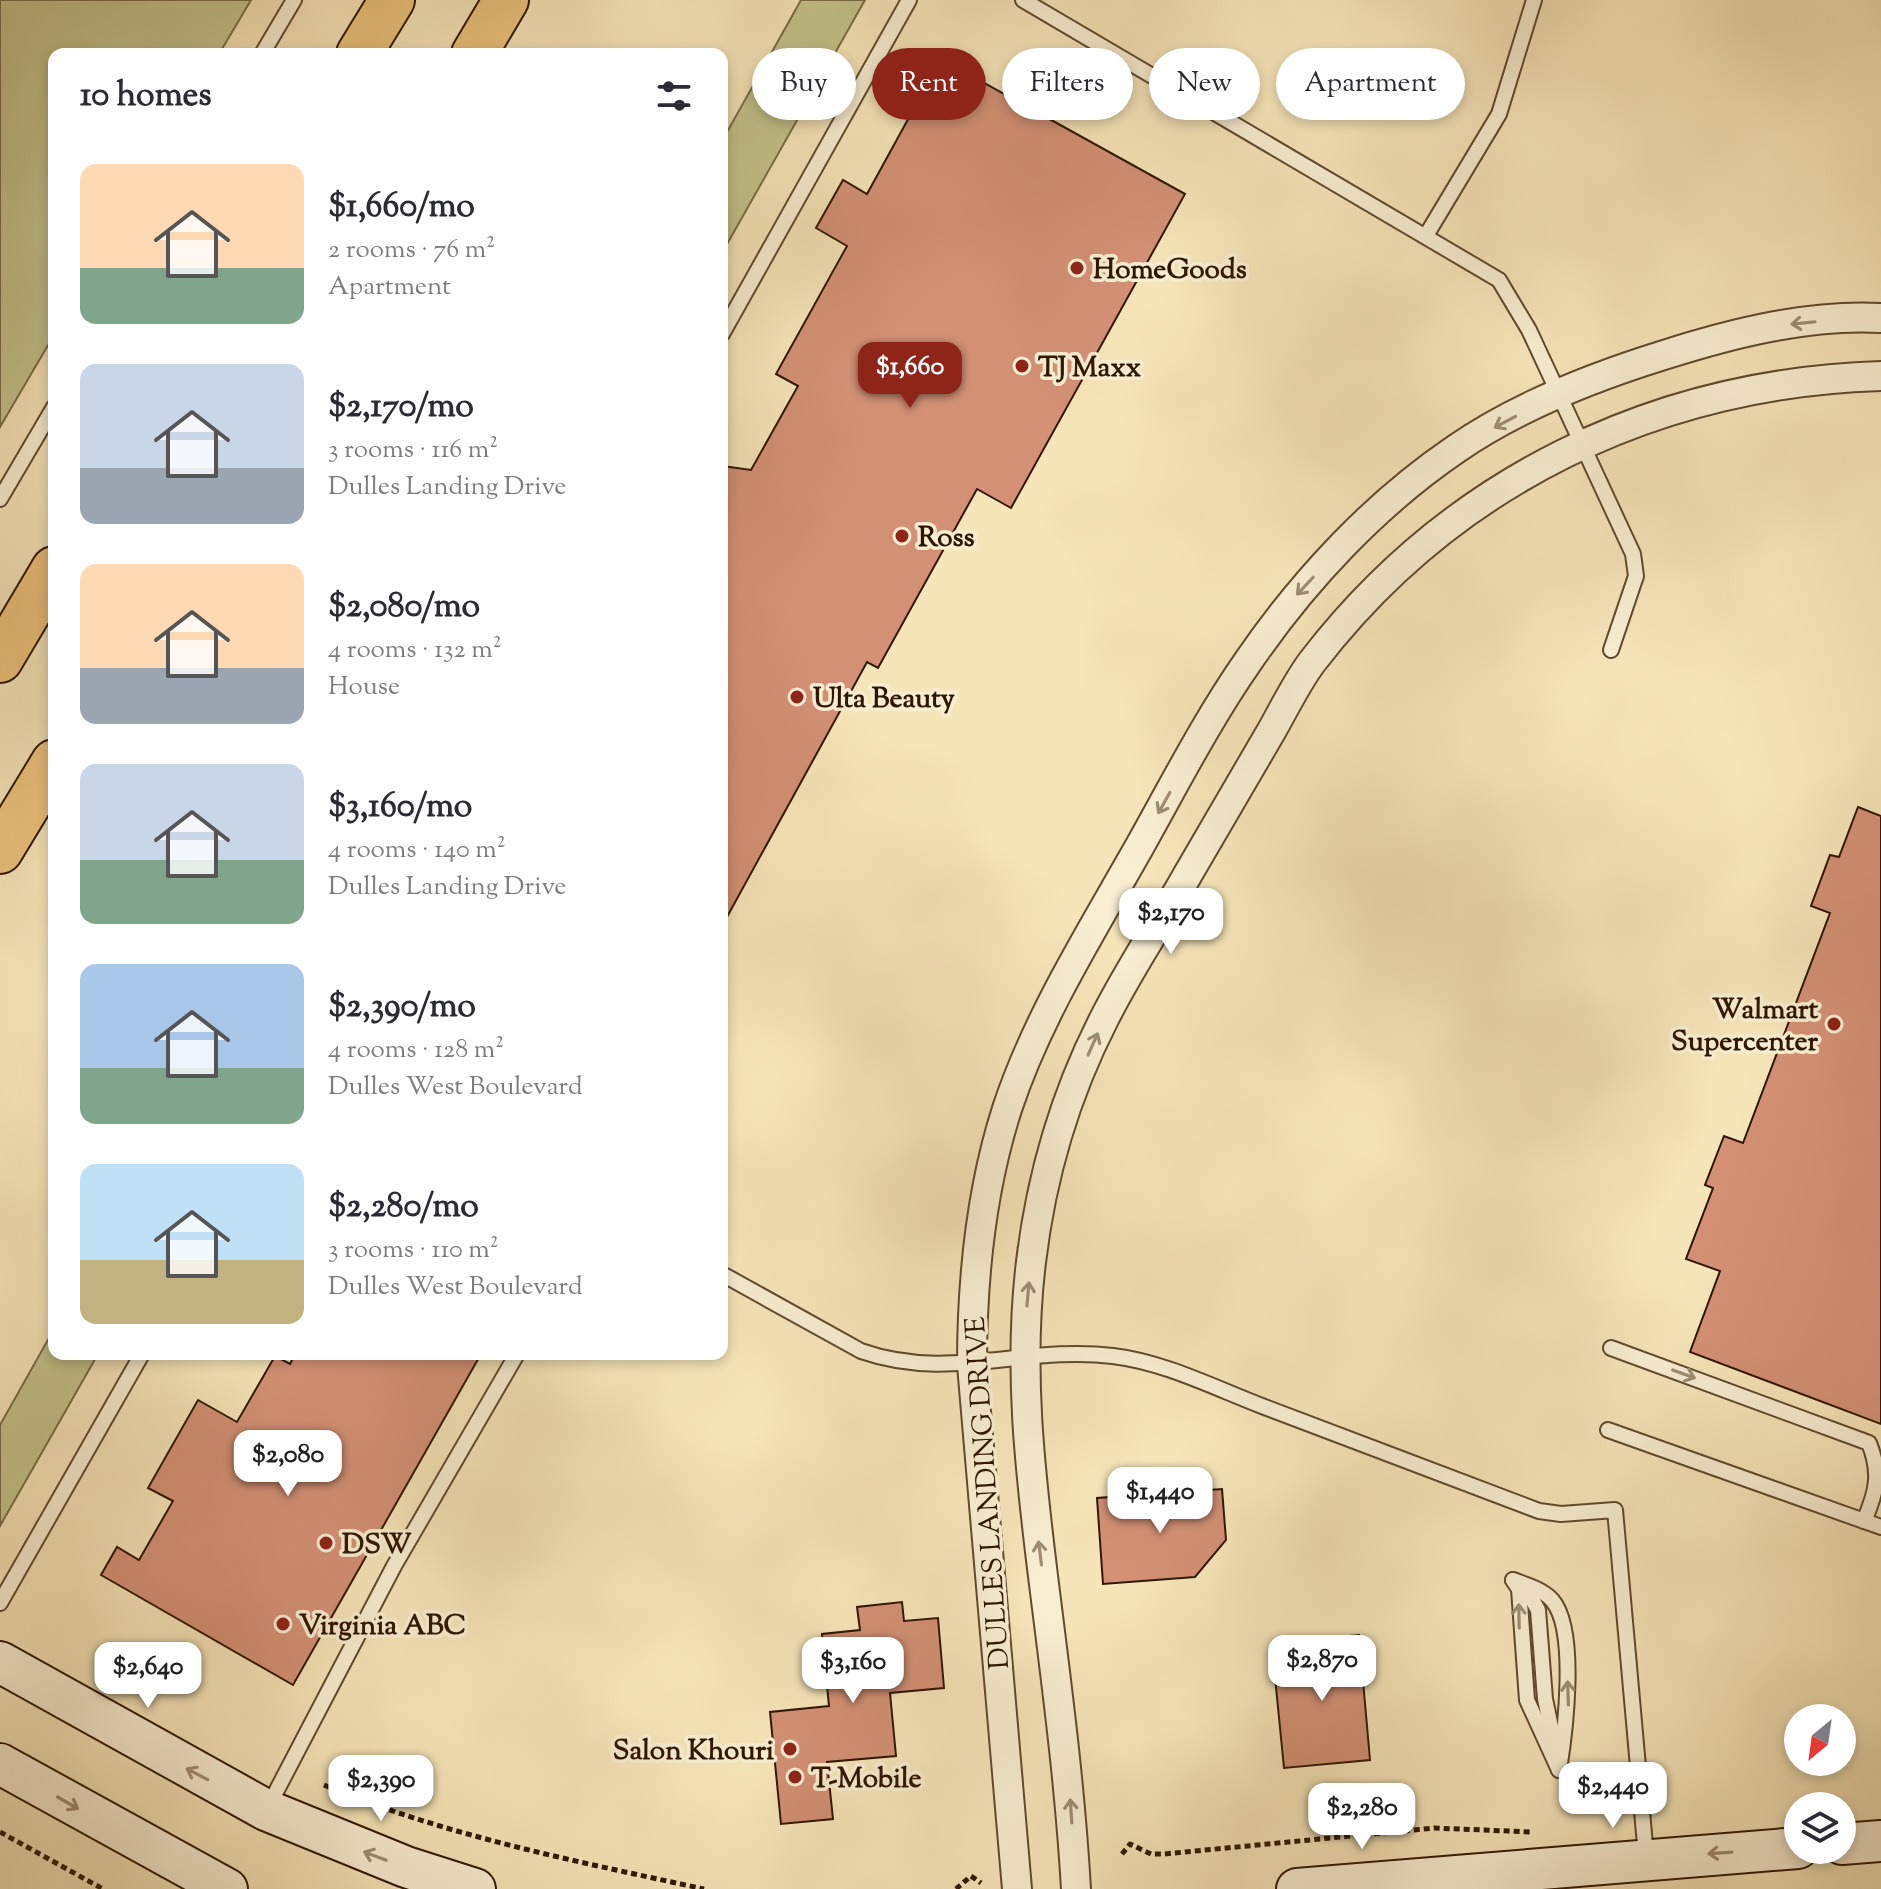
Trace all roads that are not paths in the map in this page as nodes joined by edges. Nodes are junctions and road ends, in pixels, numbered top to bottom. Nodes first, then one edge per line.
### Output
1 (294, 0) edge
2 (392, 0) edge
3 (506, 0) edge
4 (909, 0) edge
5 (1023, 0) edge
6 (1534, 0) edge
7 (266, 48) edge
8 (363, 48) edge
9 (478, 48) edge
10 (1427, 234) junction
11 (1881, 318) edge
12 (728, 323) edge
13 (1881, 376) edge
14 (1558, 394) junction
15 (48, 417) edge
16 (1581, 442) junction
17 (0, 499) edge
18 (48, 579) edge
19 (1611, 650) dead end
20 (0, 660) edge
21 (48, 772) edge
22 (0, 851) edge
23 (728, 1277) edge
24 (1611, 1348) dead end
25 (1023, 1358) junction
26 (139, 1360) edge
27 (514, 1360) edge
28 (972, 1365) junction
29 (1608, 1430) dead end
30 (1864, 1521) junction
31 (1881, 1527) edge
32 (1519, 1583) junction
33 (0, 1603) edge
34 (0, 1662) edge
35 (0, 1764) edge
36 (1559, 1770) junction
37 (266, 1810) junction
38 (1881, 1841) edge
39 (1856, 1843) edge
40 (1784, 1849) edge
41 (1647, 1859) junction
42 (227, 1889) edge
43 (475, 1889) edge
44 (1017, 1889) edge
45 (1076, 1889) edge
46 (1297, 1889) edge

1 - 7 lane
2 - 8 main road
3 - 9 main road
4 - 12 lane
5 - 10 lane
6 - 10 lane
10 - 14 lane
11 -> 14 street, DULLES LANDING DRIVE
13 - 16 street, DULLES LANDING DRIVE
14 - 16 lane
14 -> 28 street, DULLES LANDING DRIVE
15 - 17 lane
16 - 19 lane
25 -> 16 street, DULLES LANDING DRIVE
18 - 20 main road
21 - 22 main road
23 - 28 lane
24 -> 30 lane
25 - 28 lane
25 - 41 lane
45 -> 25 street, DULLES LANDING DRIVE
26 - 33 lane
27 - 37 lane
28 - 44 street, DULLES LANDING DRIVE
29 - 30 lane
30 - 31 lane
36 -> 32 lane
32 - 36 lane
36 -> 32 lane
37 -> 34 street
35 -> 42 street
43 -> 37 street
38 - 39 street
40 -> 41 street
41 - 46 street

